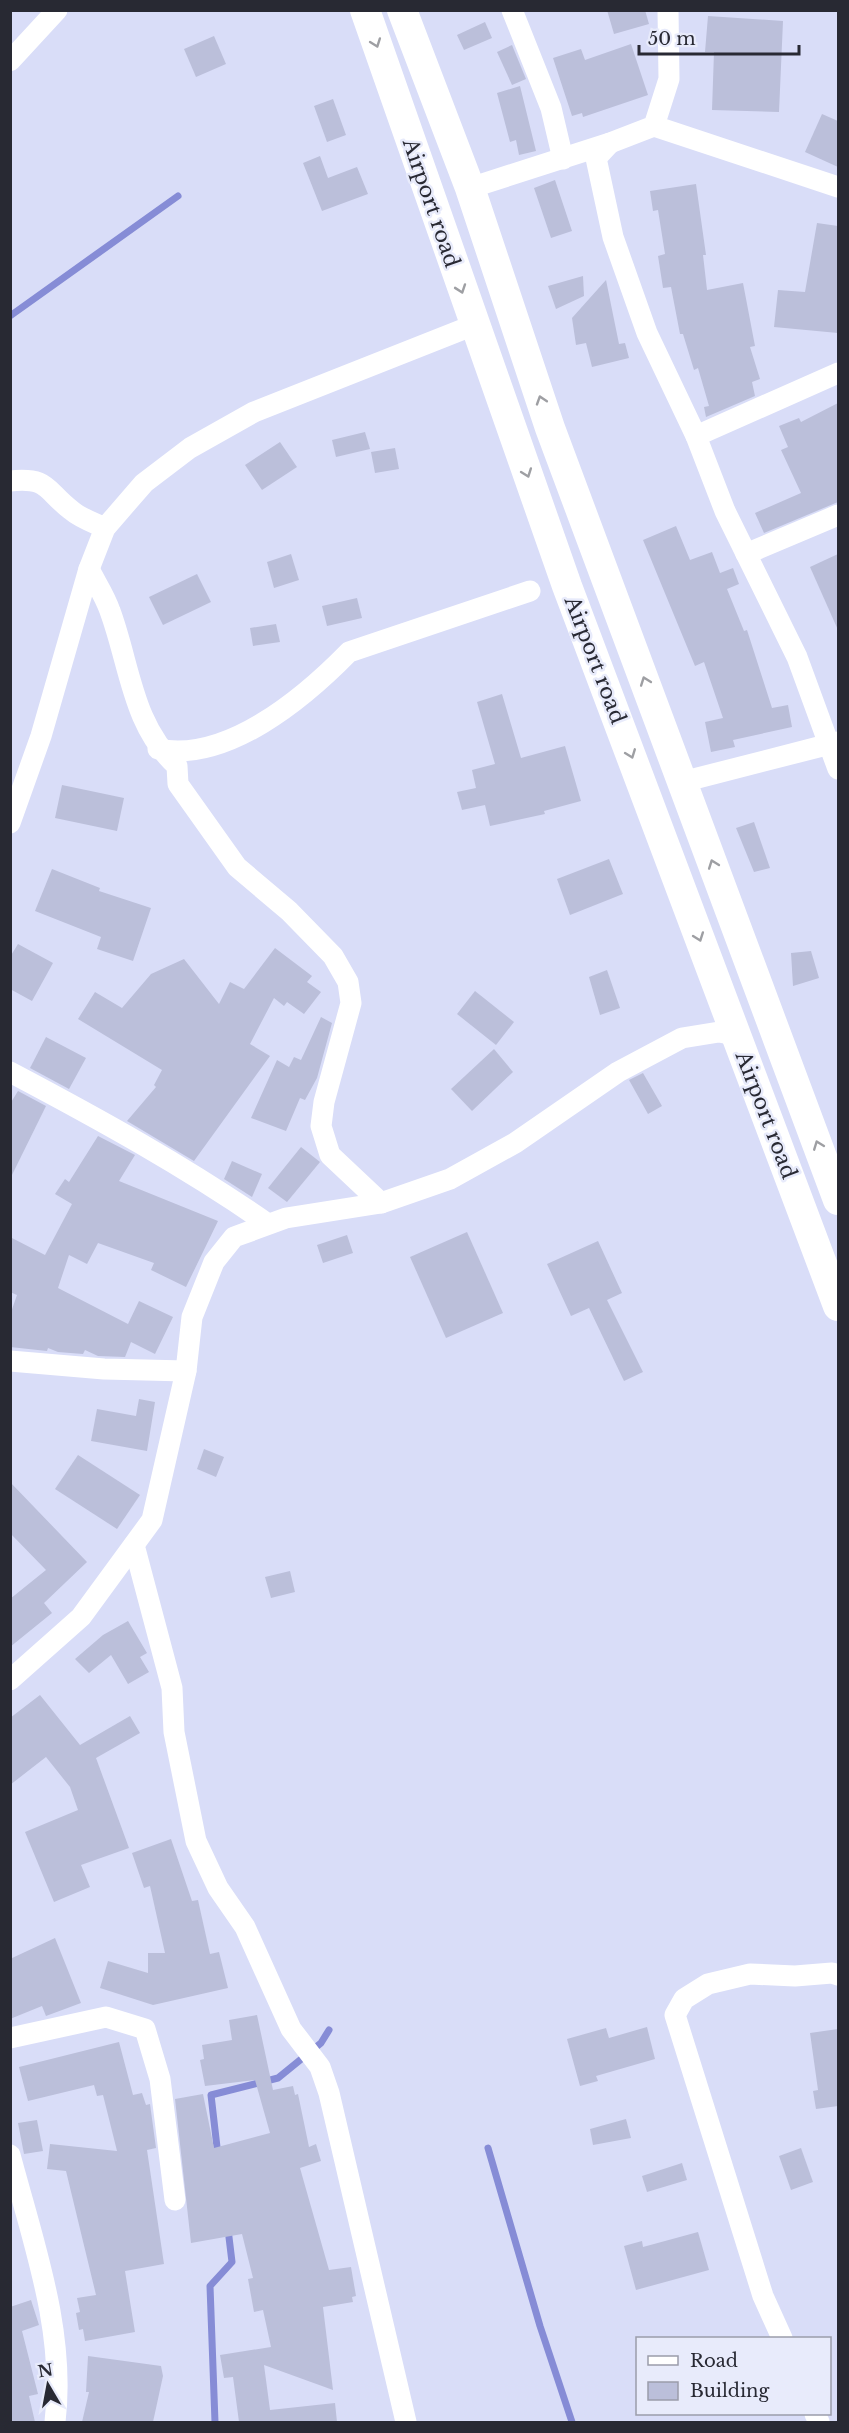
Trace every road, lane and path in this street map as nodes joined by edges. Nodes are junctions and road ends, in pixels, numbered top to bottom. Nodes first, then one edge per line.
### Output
1 (57, 10) edge
2 (364, 10) edge
3 (402, 10) edge
4 (512, 10) edge
5 (668, 10) edge
6 (10, 61) edge
7 (654, 126) junction
8 (610, 143) junction
9 (563, 159) junction
10 (838, 187) edge
11 (470, 188) junction
12 (474, 325) junction
13 (838, 373) edge
14 (696, 436) junction
15 (10, 481) edge
16 (575, 494) junction
17 (539, 507) junction
18 (838, 515) edge
19 (105, 528) junction
20 (746, 554) junction
21 (89, 569) junction
22 (530, 591) dead end
23 (834, 742) edge
24 (158, 749) junction
25 (838, 769) edge
26 (682, 782) junction
27 (10, 822) edge
28 (735, 1035) junction
29 (10, 1072) edge
30 (838, 1200) edge
31 (381, 1203) junction
32 (268, 1224) junction
33 (838, 1306) edge
34 (10, 1361) edge
35 (186, 1371) junction
36 (134, 1545) junction
37 (10, 1680) edge
38 (838, 1976) edge
39 (10, 2038) edge
40 (10, 2156) edge
41 (175, 2200) dead end
42 (782, 2337) edge
43 (55, 2422) edge
44 (406, 2422) edge

1 - 6 street
2 -> 12 main road, Airport road
3 - 11 main road, Airport road
4 - 9 street
5 - 7 street
7 - 8 street
7 - 10 street
8 - 9 street
8 - 14 street
9 - 11 street
16 -> 11 main road, Airport road
12 -> 17 main road, Airport road
12 - 19 street
13 - 14 street
14 - 20 street
15 - 19 street
16 - 17 main road
26 -> 16 main road, Airport road
17 -> 28 main road, Airport road
18 - 20 street
19 - 21 street
20 - 23 street
21 - 24 street
21 - 27 street
22 - 24 street
23 - 25 street
23 - 26 street
24 - 31 street
30 -> 26 main road, Airport road
28 - 31 street
28 - 33 main road, Airport road
29 - 32 street
31 - 32 street
32 - 35 street
34 - 35 street
35 - 36 street
36 - 37 street
36 - 44 street
38 - 42 street
39 - 41 street
40 - 43 street

